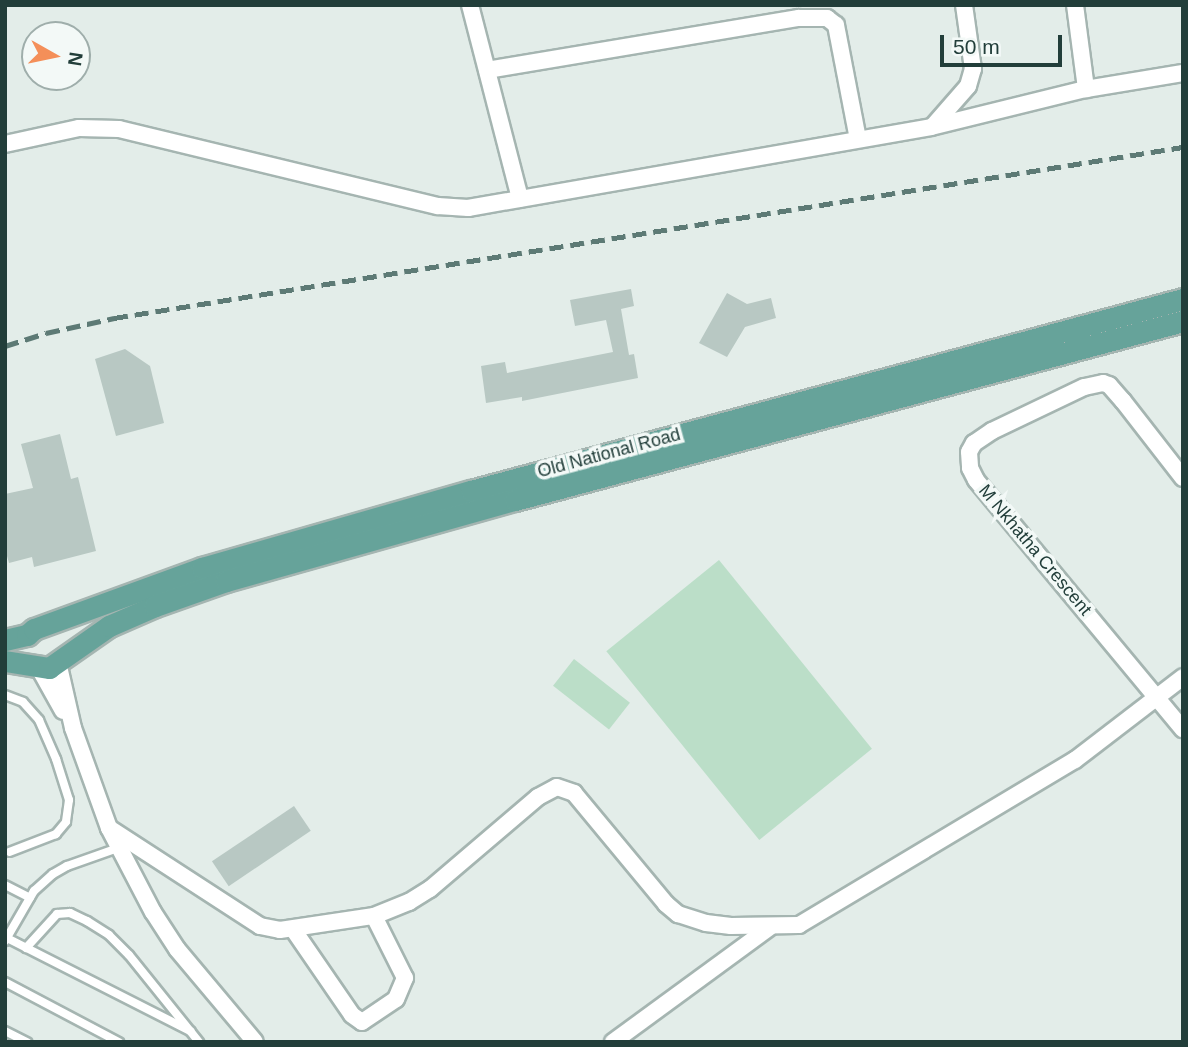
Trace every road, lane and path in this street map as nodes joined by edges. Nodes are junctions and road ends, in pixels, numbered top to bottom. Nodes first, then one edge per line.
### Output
1 (470, 5) edge
2 (964, 5) edge
3 (1075, 5) edge
4 (487, 70) junction
5 (1183, 73) edge
6 (1086, 89) junction
7 (931, 127) junction
8 (858, 139) junction
9 (5, 144) edge
10 (520, 200) junction
11 (1183, 299) edge
12 (1183, 321) edge
13 (1183, 478) edge
14 (35, 631) junction
15 (5, 640) edge
16 (5, 661) edge
17 (48, 664) junction
18 (1183, 677) edge
19 (5, 695) edge
20 (1158, 696) junction
21 (1183, 729) edge
22 (109, 828) junction
23 (118, 848) junction
24 (9, 852) dead end
25 (5, 885) edge
26 (30, 898) junction
27 (374, 916) junction
28 (770, 927) junction
29 (293, 929) junction
30 (6, 939) edge
31 (26, 948) junction
32 (5, 982) edge
33 (5, 1031) edge
34 (197, 1038) edge
35 (27, 1042) edge
36 (119, 1042) edge
37 (255, 1042) edge
38 (613, 1042) edge

1 - 4 street
2 - 7 street
3 - 6 street
4 - 8 street
4 - 10 street
5 - 6 street
6 - 7 street
7 - 8 street
8 - 10 street
9 - 10 street
11 - 14 main road, Old National Road
12 - 17 main road, Old National Road
13 - 20 street, M Nkhatha Crescent
14 - 15 main road, Old National Road
14 - 17 main road
14 - 17 main road
16 - 17 main road
17 - 22 street
18 - 20 street
19 - 24 lane
20 - 21 street, M Nkhatha Crescent
20 - 28 street
22 - 23 street
22 - 29 street
23 - 26 lane
23 - 37 street
25 - 26 lane
26 - 30 lane
27 - 28 street
27 - 29 street
27 - 29 street
28 - 38 street
30 - 31 lane
31 - 34 lane
31 - 34 lane
32 - 36 lane
33 - 35 lane

